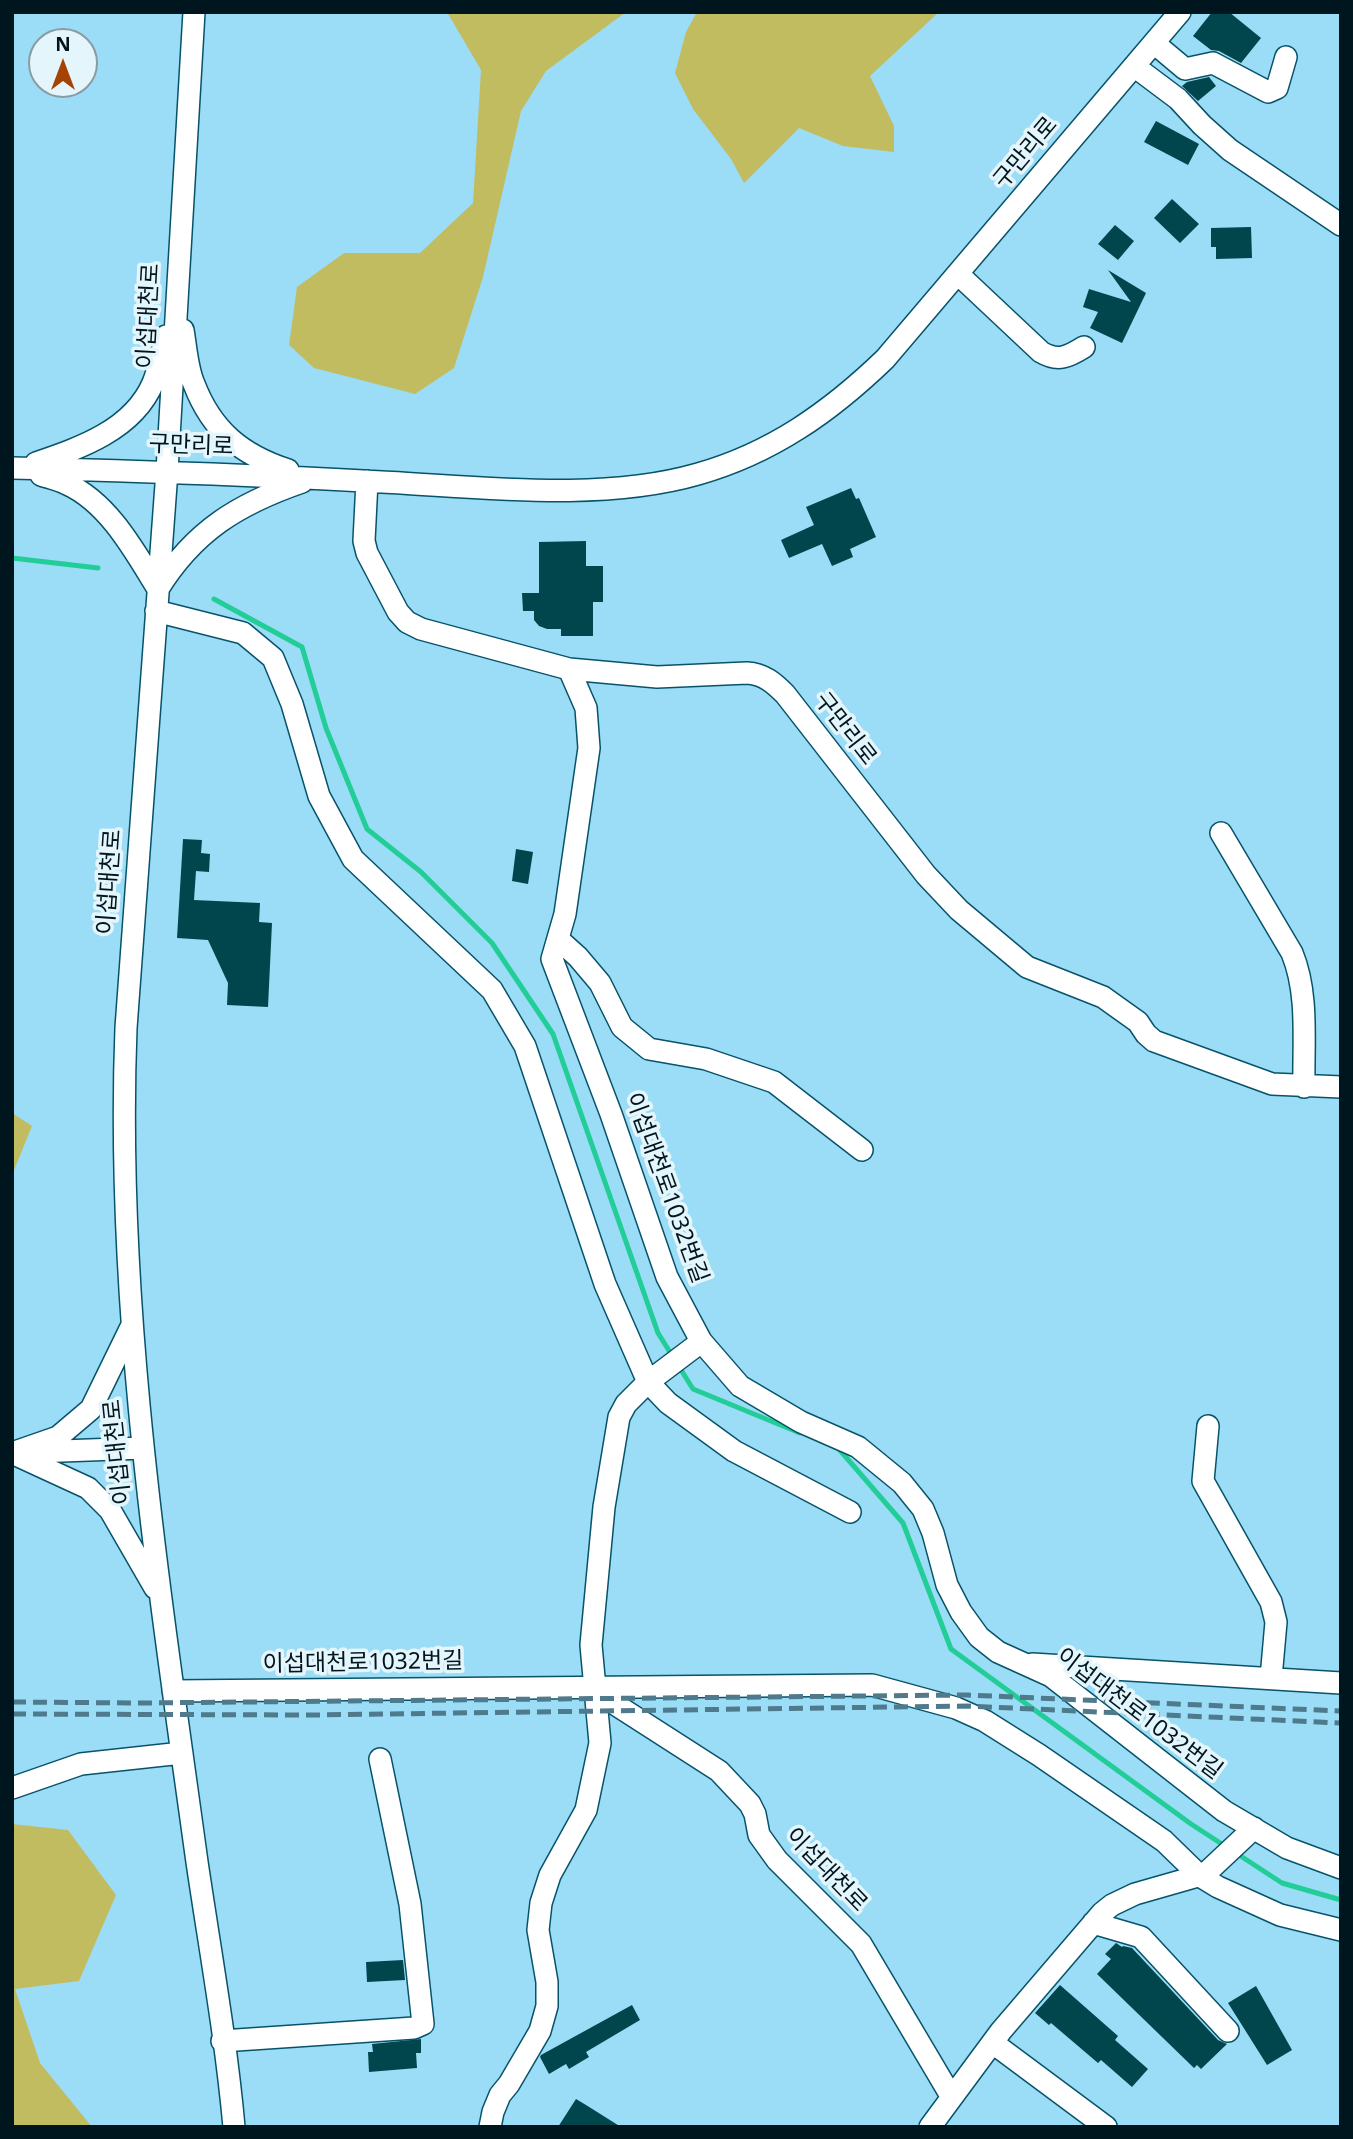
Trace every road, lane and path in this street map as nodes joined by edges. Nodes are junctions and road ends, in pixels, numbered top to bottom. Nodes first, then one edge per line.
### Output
1 (194, 12) edge
2 (1180, 12) edge
3 (1154, 43) junction
4 (1286, 57) dead end
5 (1134, 66) junction
6 (1341, 225) edge
7 (958, 274) junction
8 (177, 297) junction
9 (1084, 347) dead end
10 (18, 468) edge
11 (167, 471) junction
12 (312, 478) junction
13 (367, 481) junction
14 (157, 600) junction
15 (569, 669) junction
16 (1221, 833) dead end
17 (558, 939) junction
18 (1304, 1087) junction
19 (1341, 1087) edge
20 (862, 1150) dead end
21 (131, 1326) junction
22 (696, 1345) dead end
23 (652, 1379) junction
24 (1209, 1426) dead end
25 (143, 1448) junction
26 (12, 1453) edge
27 (850, 1512) dead end
28 (160, 1596) junction
29 (1023, 1663) junction
30 (1271, 1678) junction
31 (1341, 1683) edge
32 (595, 1690) junction
33 (173, 1691) junction
34 (182, 1753) junction
35 (380, 1759) dead end
36 (12, 1788) edge
37 (1254, 1828) junction
38 (1341, 1868) edge
39 (1205, 1874) junction
40 (1093, 1923) junction
41 (1341, 1930) edge
42 (1228, 2031) dead end
43 (222, 2041) junction
44 (993, 2042) junction
45 (951, 2096) junction
46 (233, 2127) edge
47 (491, 2127) edge
48 (930, 2127) edge
49 (1106, 2127) edge

1 - 8 street, 이섭대천로
2 - 3 street, 구만리로
3 - 4 street
3 - 5 street, 구만리로
5 - 6 street
5 - 7 street, 구만리로
7 - 9 street
7 - 13 street, 구만리로
8 - 10 street
8 - 11 street, 이섭대천로
8 - 12 street
10 - 11 street, 구만리로
10 - 14 street
11 - 12 street, 구만리로
11 - 14 street, 이섭대천로
12 - 13 street, 구만리로
12 - 14 street
13 - 15 street, 구만리로
14 - 21 street, 이섭대천로
14 - 23 street
15 - 17 street, 이섭대천로1032번길
15 - 18 street, 구만리로
16 - 18 street
17 - 20 street
17 - 29 street, 이섭대천로1032번길
18 - 19 street, 구만리로
21 - 25 street, 이섭대천로
21 - 26 street
22 - 23 street
23 - 27 street
23 - 32 street
24 - 30 street
25 - 26 street
25 - 28 street, 이섭대천로
26 - 28 street
28 - 33 street, 이섭대천로
29 - 30 street
29 - 37 street, 이섭대천로1032번길
30 - 31 street
32 - 33 street, 이섭대천로1032번길
32 - 39 street, 이섭대천로1032번길
32 - 45 street, 이섭대천로
32 - 47 street
33 - 34 street, 이섭대천로
34 - 36 street
34 - 43 street, 이섭대천로
35 - 43 street
37 - 38 street, 이섭대천로1032번길
37 - 39 street
39 - 40 street
39 - 41 street, 이섭대천로1032번길
40 - 42 street
40 - 44 street
43 - 46 street, 이섭대천로
44 - 45 street
44 - 49 street
45 - 48 street

